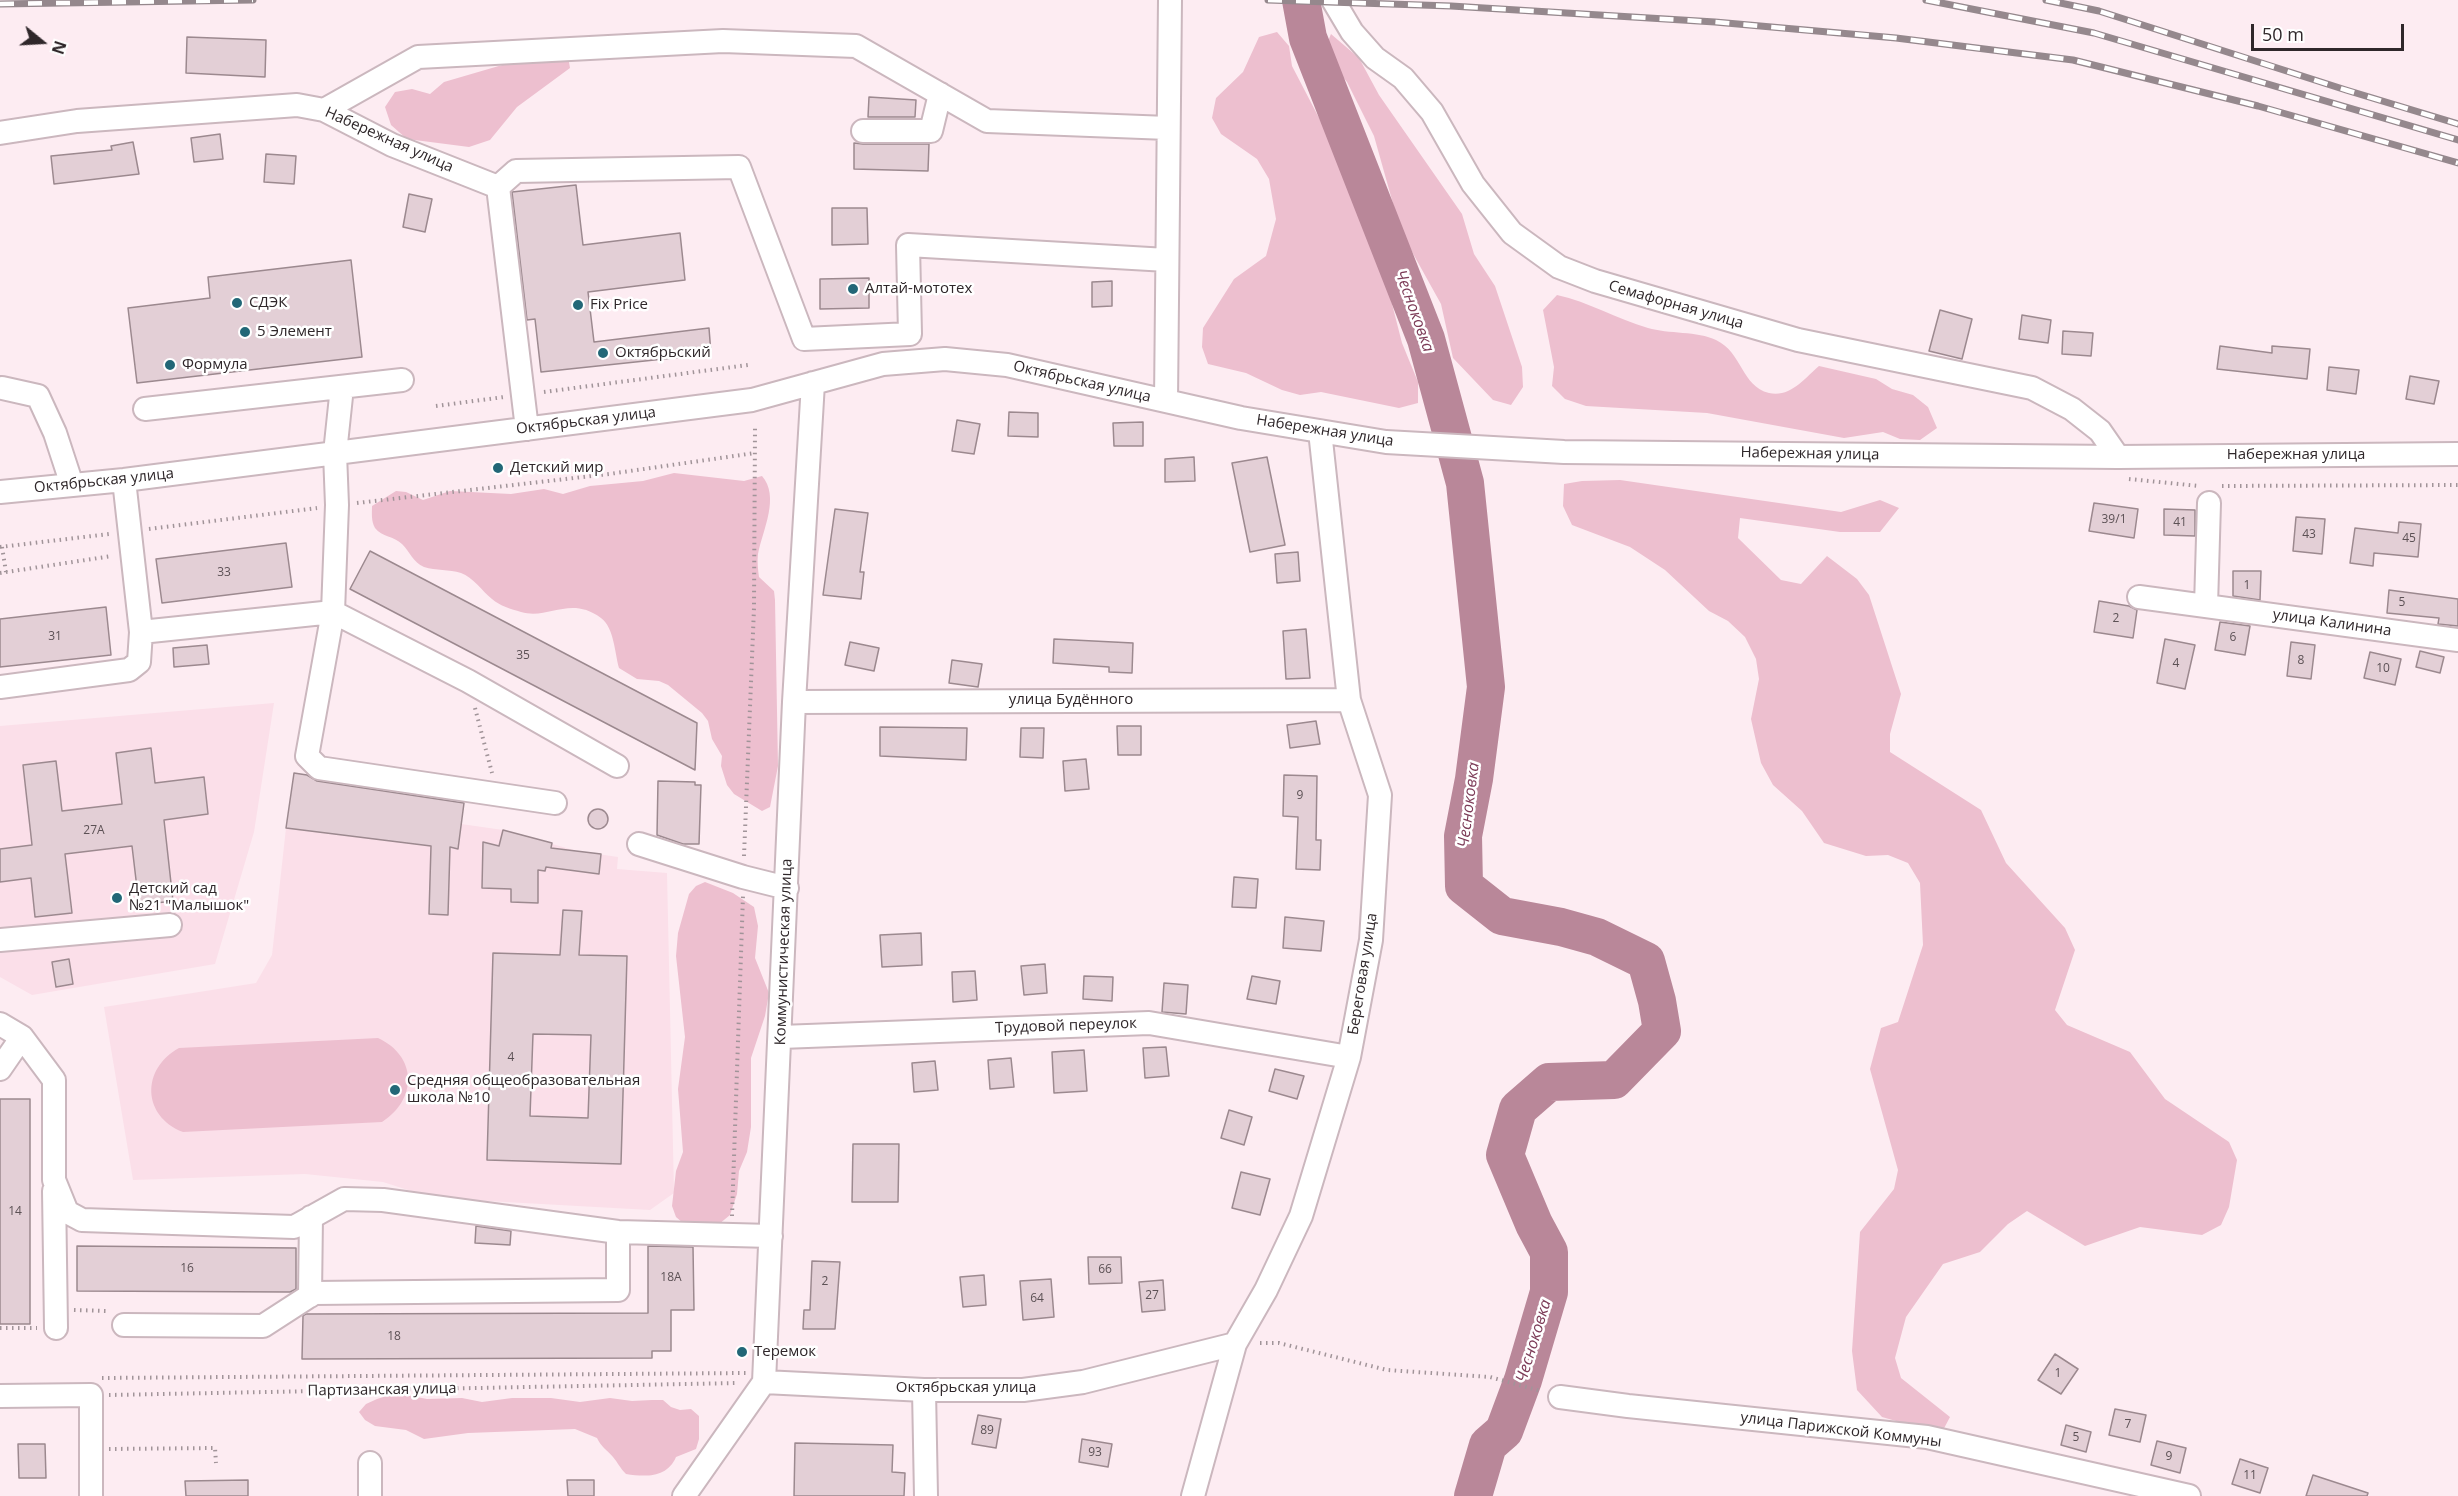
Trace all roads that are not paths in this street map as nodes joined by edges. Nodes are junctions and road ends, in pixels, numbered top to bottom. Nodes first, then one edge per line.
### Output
1 (1170, 0) edge
2 (1334, 0) edge
3 (940, 94) junction
4 (324, 110) junction
5 (1168, 128) junction
6 (863, 131) dead end
7 (0, 134) edge
8 (498, 187) junction
9 (1167, 260) junction
10 (402, 380) dead end
11 (813, 383) junction
12 (342, 387) junction
13 (2, 388) edge
14 (1166, 401) junction
15 (145, 409) dead end
16 (527, 429) junction
17 (1320, 431) junction
18 (335, 453) junction
19 (2458, 454) edge
20 (2120, 467) junction
21 (124, 480) junction
22 (72, 485) junction
23 (2207, 491) road end
24 (0, 492) edge
25 (2139, 597) dead end
26 (2206, 606) junction
27 (333, 612) junction
28 (141, 632) junction
29 (2458, 640) edge
30 (0, 687) edge
31 (1349, 700) junction
32 (794, 702) junction
33 (617, 765) dead end
34 (555, 803) dead end
35 (639, 844) dead end
36 (787, 888) junction
37 (170, 925) dead end
38 (0, 940) edge
39 (0, 1024) edge
40 (781, 1037) junction
41 (22, 1038) junction
42 (1349, 1058) junction
43 (0, 1069) edge
44 (54, 1180) junction
45 (311, 1217) junction
46 (618, 1232) junction
47 (771, 1236) junction
48 (310, 1296) junction
49 (55, 1319) road end
50 (124, 1325) road end
51 (1235, 1344) junction
52 (764, 1378) junction
53 (924, 1390) junction
54 (0, 1396) edge
55 (1560, 1397) road end
56 (370, 1463) dead end
57 (91, 1496) edge
58 (370, 1496) edge
59 (684, 1496) edge
60 (926, 1496) edge
61 (1193, 1496) edge
62 (2190, 1496) edge

1 - 5 street
2 - 20 street, Семафорная улица
3 - 4 street
3 - 5 street
3 - 6 street
4 - 7 street, Набережная улица
4 - 8 street, Набережная улица
5 - 9 street
8 - 9 street
8 - 16 street
9 - 14 street
10 - 12 street
11 - 14 street, Октябрьская улица
11 - 16 street, Октябрьская улица
11 - 32 street, Коммунистическая улица
12 - 15 street
12 - 18 street
13 - 22 street
14 - 17 street, Набережная улица
16 - 18 street, Октябрьская улица
17 - 20 street, Набережная улица
17 - 31 street, Береговая улица
18 - 21 street, Октябрьская улица
18 - 27 street
19 - 20 street, Набережная улица
21 - 22 street, Октябрьская улица
21 - 28 street
22 - 24 street, Октябрьская улица
23 - 26 street
25 - 26 street, улица Калинина
26 - 29 street, улица Калинина
27 - 28 street
27 - 33 street
27 - 34 street
28 - 30 street
31 - 32 street, улица Будённого
31 - 42 street, Береговая улица
32 - 36 street, Коммунистическая улица
35 - 36 street
36 - 40 street, Коммунистическая улица
37 - 38 street
39 - 41 street
40 - 42 street, Трудовой переулок
40 - 47 street, Коммунистическая улица
41 - 43 street
41 - 44 street
42 - 51 street, Береговая улица
44 - 45 street
44 - 49 street
45 - 46 street
45 - 48 street
46 - 47 street
46 - 48 street
47 - 52 street, Коммунистическая улица
48 - 50 street
51 - 53 street, Октябрьская улица
51 - 61 street, Береговая улица
52 - 53 street, Октябрьская улица
52 - 59 street
53 - 60 street
54 - 57 street
55 - 62 street, улица Парижской Коммуны
56 - 58 street

